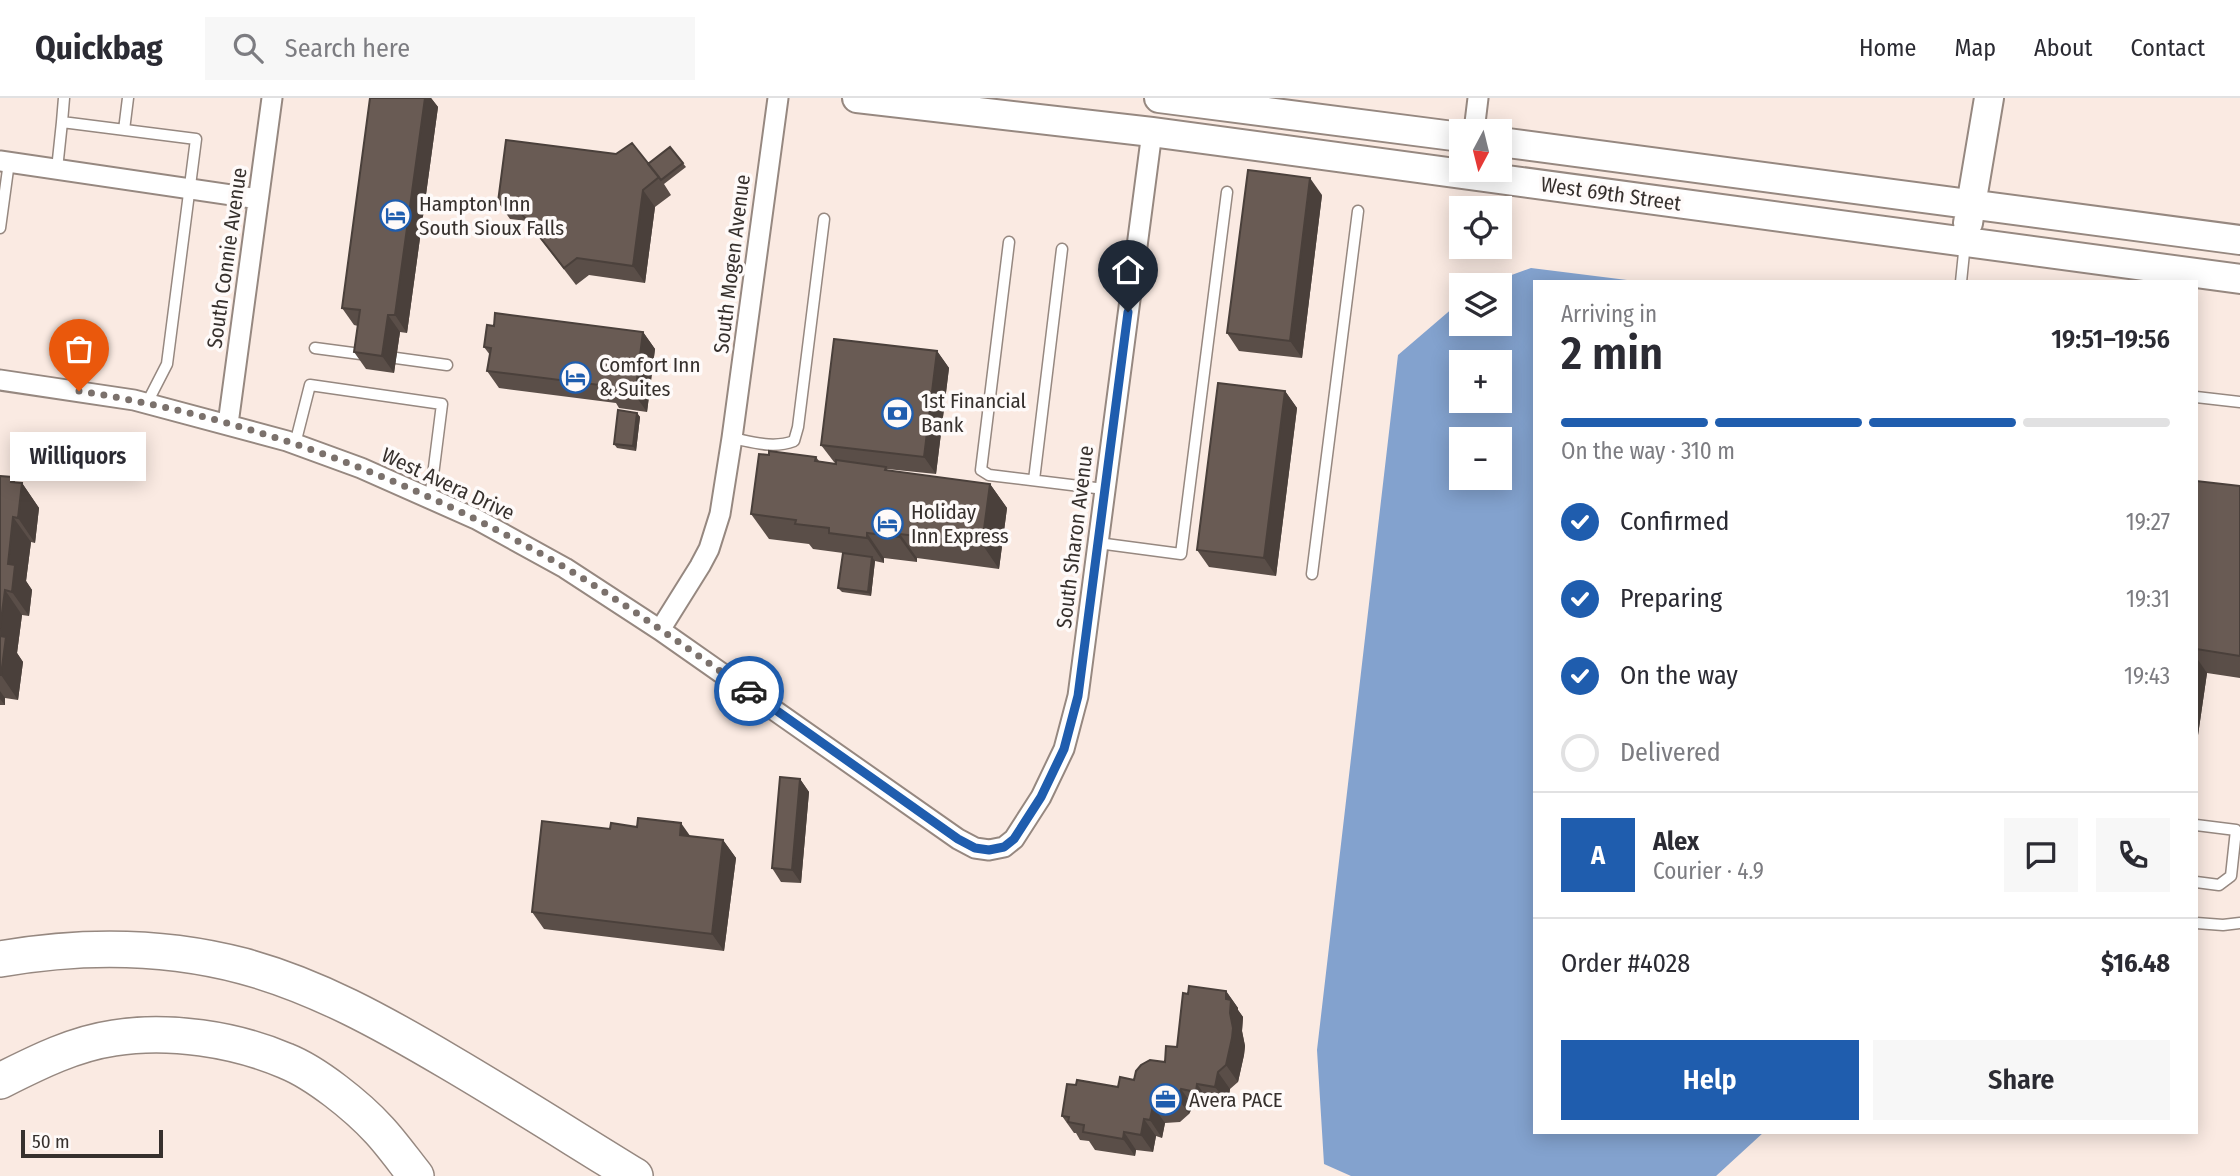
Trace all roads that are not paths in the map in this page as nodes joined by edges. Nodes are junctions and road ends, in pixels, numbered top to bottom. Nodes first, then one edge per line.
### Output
1 (64, 98) edge
2 (128, 98) edge
3 (272, 98) edge
4 (778, 98) edge
5 (857, 98) edge
6 (1159, 98) edge
7 (1478, 98) edge
8 (1990, 98) edge
9 (1475, 119) edge
10 (62, 122) junction
11 (124, 130) junction
12 (1152, 132) junction
13 (1449, 135) edge
14 (1512, 144) edge
15 (4, 161) edge
16 (57, 169) junction
17 (190, 189) junction
18 (1227, 192) dead end
19 (258, 199) junction
20 (1, 205) edge
21 (1971, 205) junction
22 (1358, 211) dead end
23 (824, 219) dead end
24 (0, 228) edge
25 (2240, 240) edge
26 (1009, 242) dead end
27 (1965, 242) junction
28 (1062, 249) dead end
29 (2240, 279) edge
30 (1961, 280) edge
31 (314, 348) dead end
32 (368, 355) edge
33 (396, 358) dead end
34 (447, 365) dead end
35 (0, 380) edge
36 (2198, 397) edge
37 (2240, 402) edge
38 (147, 403) junction
39 (228, 424) junction
40 (732, 438) junction
41 (295, 444) junction
42 (1034, 480) junction
43 (1104, 489) junction
44 (430, 499) junction
45 (1098, 542) junction
46 (1312, 574) dead end
47 (660, 630) junction
48 (930, 818) joint
49 (2198, 825) edge
50 (2198, 882) edge
51 (2198, 923) edge
52 (2240, 923) edge
53 (0, 959) edge
54 (0, 1081) edge
55 (416, 1176) edge
56 (635, 1176) edge

1 - 10 lane
2 - 11 lane
3 - 19 street, South Connie Avenue
4 - 40 street, South Mogen Avenue
5 - 12 street, West 69th Street
6 - 13 street
7 - 9 street
8 - 21 street
10 - 11 lane
10 - 16 lane
11 - 17 lane
12 - 27 street, West 69th Street
12 - 43 street, South Sharon Avenue
14 - 21 street, West 69th Street
15 - 16 street
15 - 20 lane
16 - 17 street
17 - 19 street
17 - 38 lane
18 - 45 lane
19 - 39 street, South Connie Avenue
20 - 24 lane
21 - 25 street, West 69th Street
21 - 27 street
22 - 46 lane
23 - 40 lane
26 - 42 lane
27 - 29 street, West 69th Street
27 - 30 lane
28 - 42 lane
31 - 32 lane
33 - 34 lane
35 - 38 street, West Avera Drive
36 - 37 lane
38 - 39 street, West Avera Drive
39 - 41 street, West Avera Drive
40 - 47 street, South Mogen Avenue
41 - 44 street, West Avera Drive
41 - 44 lane
42 - 43 lane
43 - 45 street, South Sharon Avenue
44 - 47 street, West Avera Drive
45 - 48 street, South Sharon Avenue
47 - 48 street, West Avera Drive
49 - 50 lane
51 - 52 lane
53 - 56 highway
54 - 55 highway

